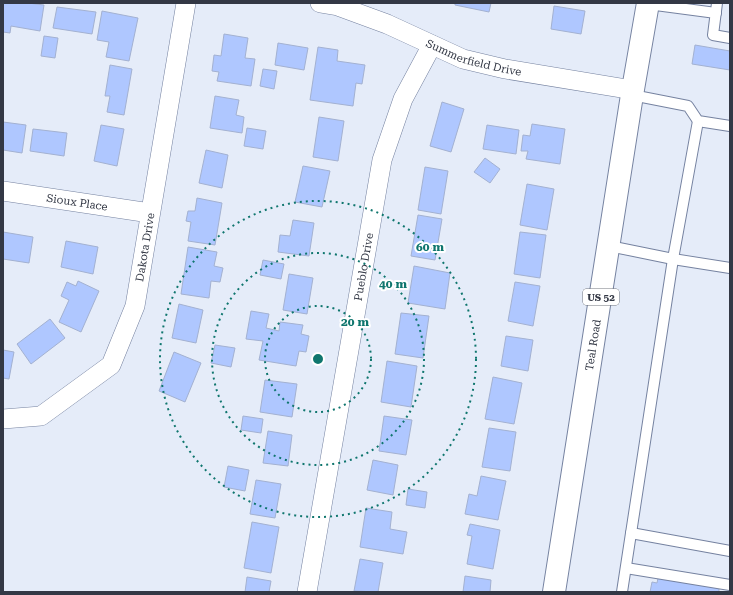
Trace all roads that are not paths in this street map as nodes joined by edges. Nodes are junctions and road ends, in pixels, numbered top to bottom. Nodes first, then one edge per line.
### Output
1 (186, 3) edge
2 (320, 3) edge
3 (648, 3) edge
4 (716, 8) edge
5 (730, 38) edge
6 (432, 45) junction
7 (633, 93) junction
8 (698, 121) junction
9 (730, 126) edge
10 (3, 191) edge
11 (150, 212) junction
12 (609, 246) junction
13 (673, 259) junction
14 (730, 268) edge
15 (3, 419) edge
16 (631, 533) junction
17 (730, 551) edge
18 (626, 568) junction
19 (730, 585) edge
20 (307, 592) edge
21 (554, 592) edge
22 (622, 592) edge

1 - 11 street, Dakota Drive
2 - 6 street, Summerfield Drive
3 - 4 lane
3 - 7 main road, Teal Road / US 52
4 - 5 lane
6 - 7 street, Summerfield Drive
6 - 20 street, Pueblo Drive
7 - 8 lane
7 - 12 main road, Teal Road / US 52
8 - 9 lane
8 - 13 lane
10 - 11 street, Sioux Place
11 - 15 street, Dakota Drive
12 - 13 lane
12 - 21 main road, Teal Road / US 52
13 - 14 lane
13 - 16 lane
16 - 17 lane
16 - 18 lane
18 - 19 lane
18 - 22 lane

